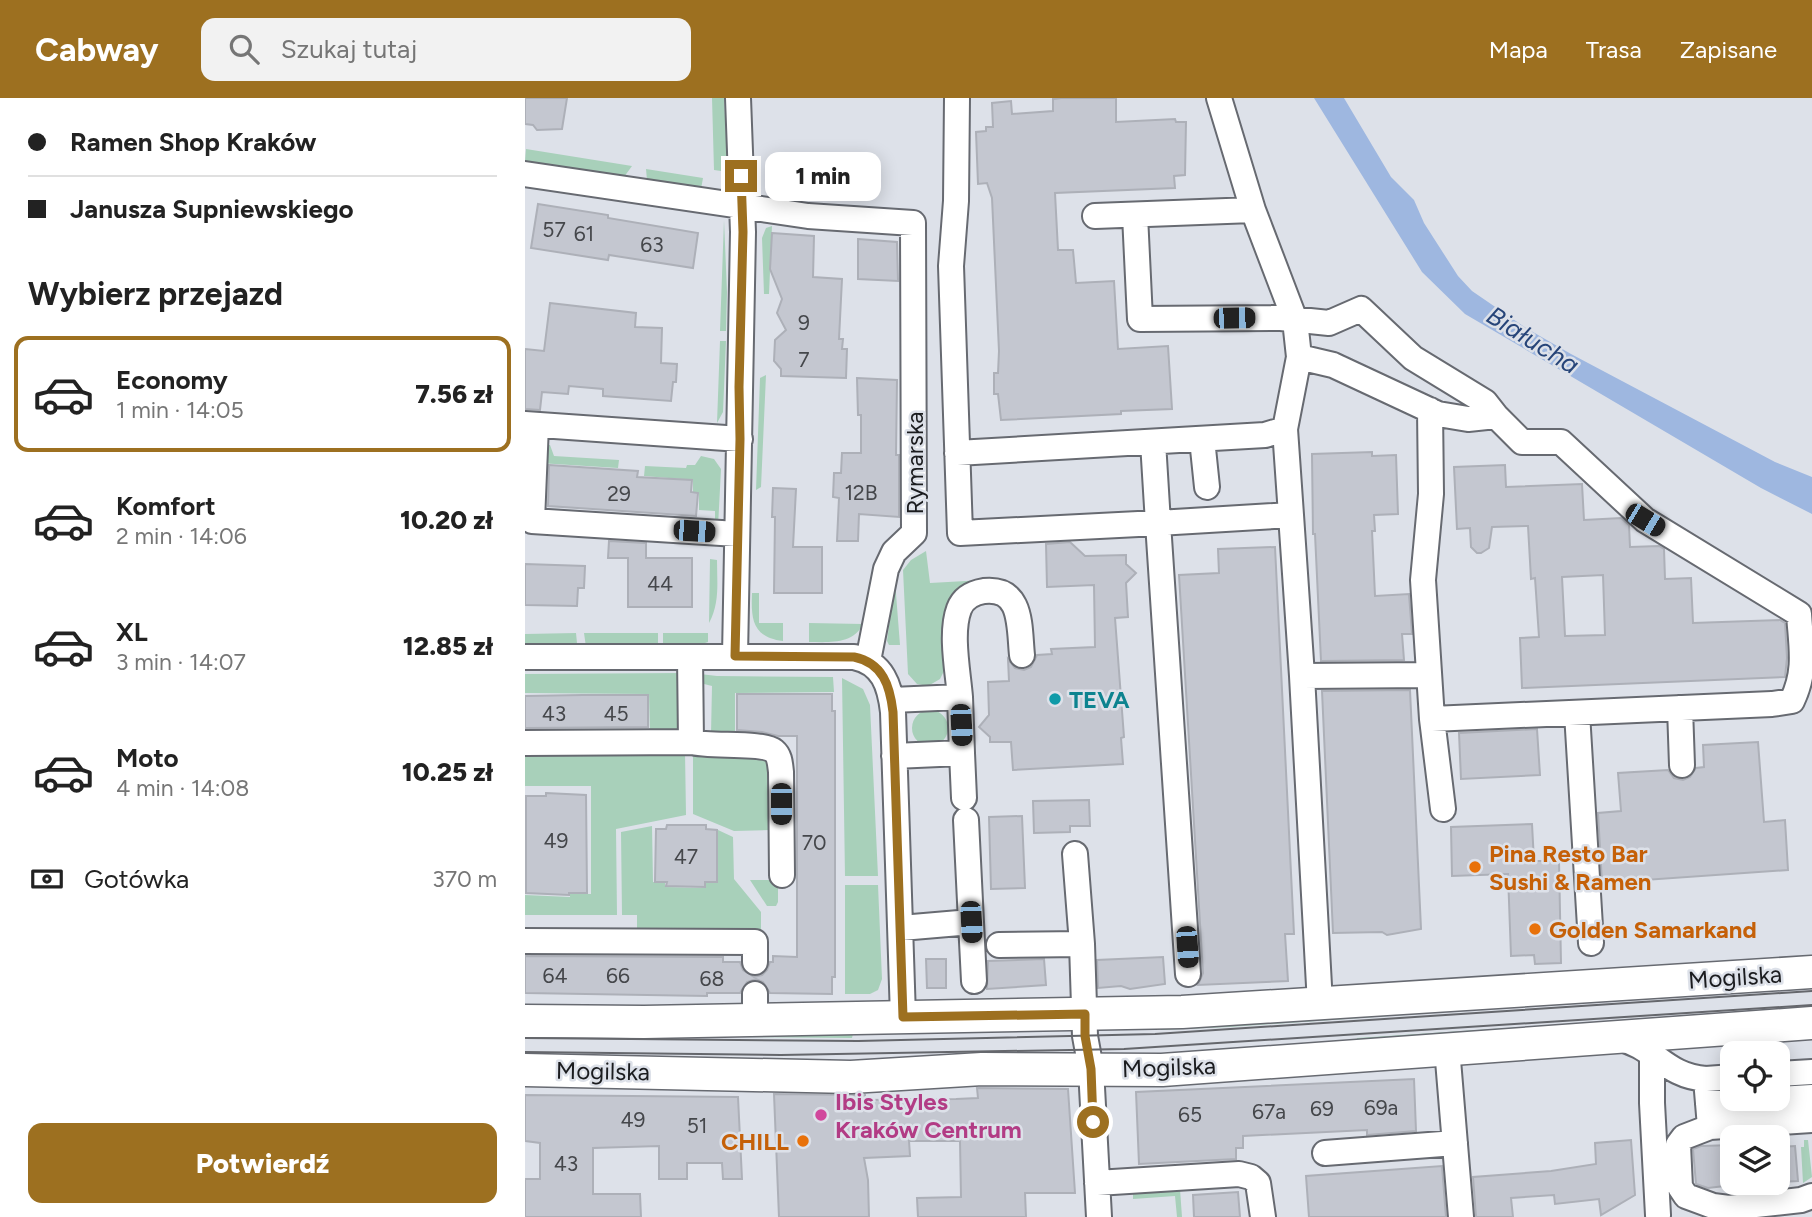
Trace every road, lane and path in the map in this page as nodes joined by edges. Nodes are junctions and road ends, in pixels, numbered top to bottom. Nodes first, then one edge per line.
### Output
1 (738, 98) edge
2 (957, 98) edge
3 (1219, 98) edge
4 (525, 174) edge
5 (742, 206) junction
6 (1253, 210) junction
7 (1135, 215) junction
8 (1095, 216) dead end
9 (1295, 320) junction
10 (1299, 357) junction
11 (1430, 410) junction
12 (1496, 416) junction
13 (530, 424) edge
14 (1285, 429) junction
15 (740, 439) junction
16 (1202, 439) junction
17 (1153, 442) junction
18 (957, 453) junction
19 (1207, 487) dead end
20 (1290, 515) junction
21 (1158, 523) junction
22 (737, 534) junction
23 (1022, 655) dead end
24 (735, 656) junction
25 (525, 657) edge
26 (690, 657) junction
27 (869, 661) junction
28 (1429, 674) junction
29 (1302, 676) junction
30 (960, 697) junction
31 (892, 701) junction
32 (1680, 708) junction
33 (1577, 713) junction
34 (1432, 719) junction
35 (691, 742) junction
36 (525, 743) edge
37 (962, 753) junction
38 (894, 756) junction
39 (1682, 765) dead end
40 (1443, 809) dead end
41 (1075, 854) dead end
42 (782, 875) dead end
43 (971, 922) junction
44 (901, 928) junction
45 (525, 941) edge
46 (1591, 943) dead end
47 (1082, 944) junction
48 (999, 945) dead end
49 (755, 962) dead end
50 (1812, 972) edge
51 (1188, 974) dead end
52 (974, 981) dead end
53 (1320, 1004) junction
54 (1085, 1014) junction
55 (903, 1017) junction
56 (525, 1021) edge
57 (1812, 1023) edge
58 (1610, 1036) junction
59 (1447, 1048) junction
60 (1652, 1055) junction
61 (1091, 1069) junction
62 (525, 1070) edge
63 (1812, 1072) edge
64 (1790, 1073) edge
65 (1720, 1078) edge
66 (1706, 1079) junction
67 (1812, 1097) edge
68 (1790, 1098) edge
69 (1729, 1111) edge
70 (1709, 1116) junction
71 (1812, 1120) edge
72 (1455, 1143) junction
73 (1340, 1145) dead end
74 (1097, 1183) junction
75 (1812, 1196) edge
76 (1658, 1215) dead end
77 (1099, 1217) edge
78 (1263, 1217) edge
79 (1461, 1217) edge

1 - 5 street
2 - 18 street
3 - 6 street
4 - 5 street
5 - 15 street
5 - 27 street, Rymarska
6 - 7 street
6 - 9 street
7 - 8 street
7 - 9 street
9 - 10 street
9 - 12 street
10 - 11 street
10 - 14 street
11 - 12 street
11 - 28 street
12 - 32 street
13 - 15 street
13 - 22 street
14 - 16 street
14 - 20 street
15 - 22 street
16 - 17 street
16 - 19 street
17 - 18 street
17 - 21 street
18 - 21 street
20 - 21 street
20 - 29 street
21 - 51 street
22 - 24 street
23 - 30 street
24 - 26 street
24 - 27 street
25 - 26 street
26 - 35 street
27 - 31 street
28 - 29 street
28 - 34 street
29 - 53 street
30 - 31 street
30 - 37 street
31 - 38 street
32 - 33 street
32 - 39 street
33 - 34 street
33 - 46 street
34 - 40 street
35 - 36 street
35 - 42 street
37 - 38 street
37 - 43 street
38 - 44 street
41 - 47 street
43 - 44 street
43 - 52 street
44 - 55 street
45 - 49 street
47 - 48 street
47 - 54 street
50 - 53 main road, Mogilska
53 - 54 main road, Mogilska
54 - 55 main road, Mogilska
54 - 61 street
55 - 56 main road, Mogilska
57 - 58 main road, Mogilska
58 - 59 main road, Mogilska
58 - 60 street
59 - 61 main road, Mogilska
59 - 72 street
60 - 66 street
60 - 76 street
61 - 62 main road, Mogilska
61 - 74 street
63 - 64 street
65 - 66 street
66 - 70 street
67 - 68 street
69 - 70 street
70 - 71 street
70 - 75 street
72 - 73 street
72 - 79 street
74 - 77 street
74 - 78 street

